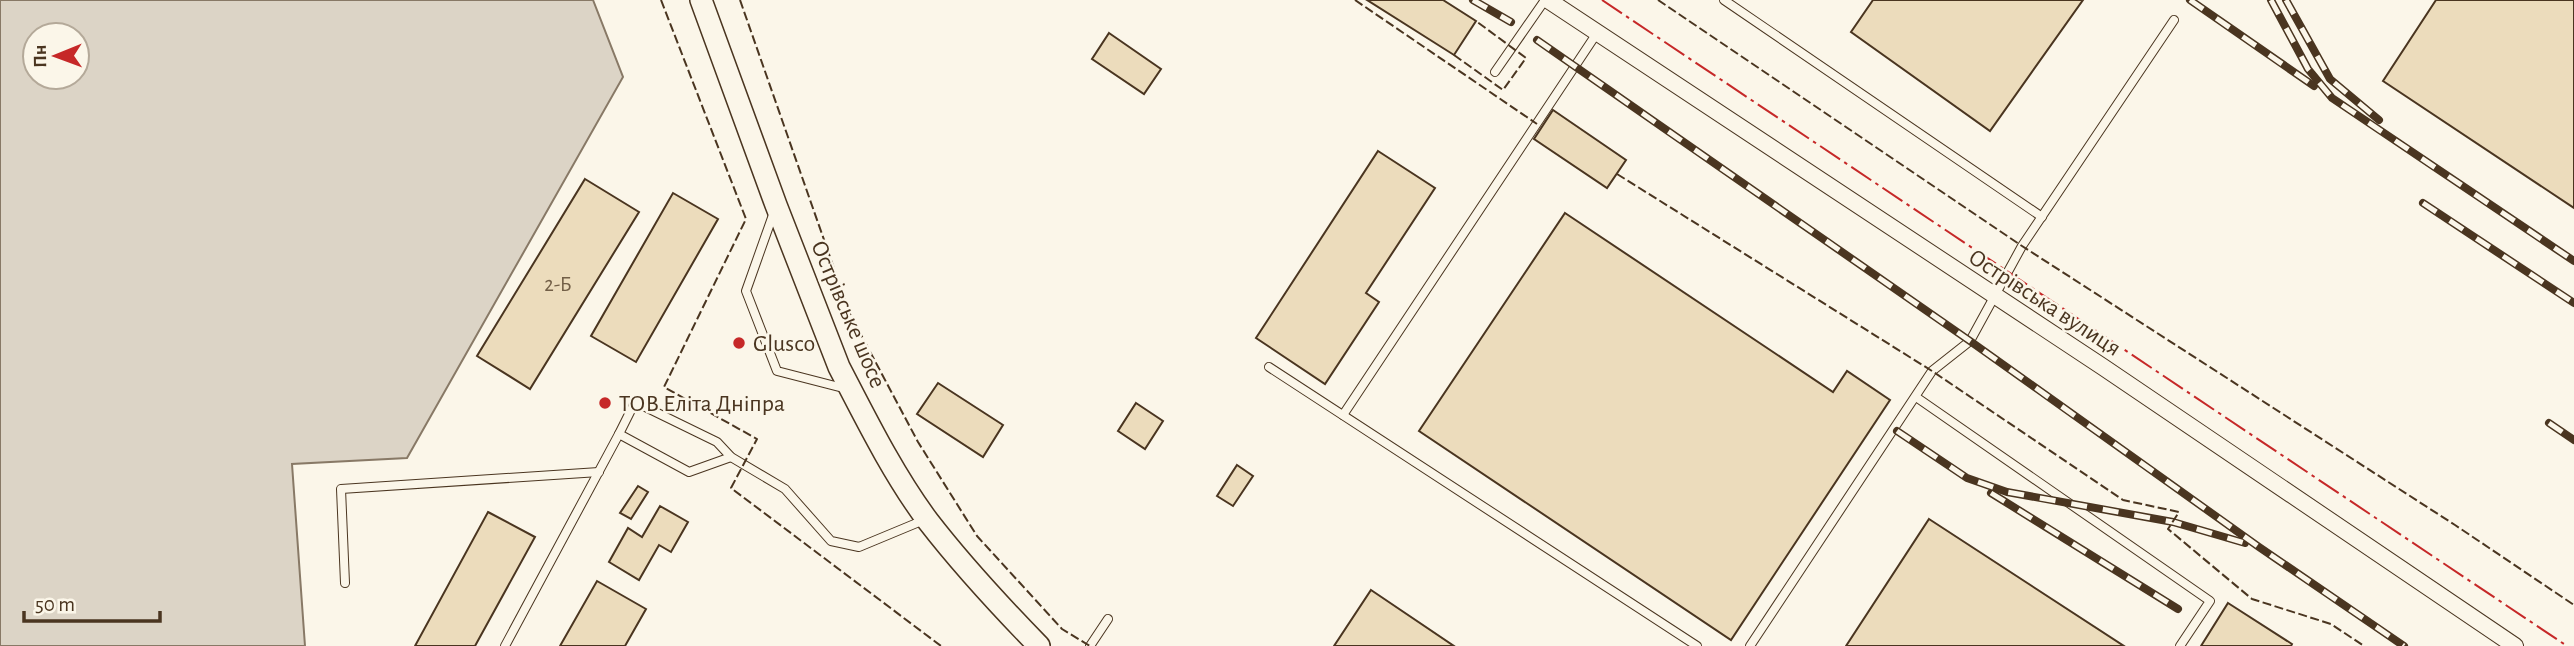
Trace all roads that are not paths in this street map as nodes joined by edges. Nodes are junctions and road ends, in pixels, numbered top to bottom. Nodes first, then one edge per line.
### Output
1 (701, 0) edge
2 (1546, 0) edge
3 (1724, 0) edge
4 (2174, 20) dead end
5 (1597, 33) junction
6 (1495, 72) dead end
7 (776, 205) junction
8 (2042, 217) junction
9 (1993, 296) junction
10 (1269, 367) dead end
11 (851, 390) junction
12 (1916, 397) junction
13 (1343, 415) junction
14 (619, 435) junction
15 (731, 457) junction
16 (599, 472) junction
17 (926, 519) junction
18 (345, 583) dead end
19 (1108, 619) dead end
20 (505, 646) edge
21 (1038, 646) edge
22 (1090, 646) edge
23 (1697, 646) edge
24 (1750, 646) edge
25 (2180, 646) edge
26 (2515, 646) edge

1 - 7 street, Острівське шосе
2 - 5 street, Острівська вулиця
2 - 6 lane
3 - 8 lane
4 - 8 lane
5 - 9 street, Острівська вулиця
5 - 13 lane
7 - 11 street, Острівське шосе
7 - 11 lane
8 - 9 lane
9 - 12 lane
9 - 26 street, Острівська вулиця
10 - 13 lane
11 - 17 street, Острівське шосе
12 - 24 lane
12 - 25 lane
13 - 23 lane
14 - 15 lane
14 - 15 lane
14 - 16 lane
15 - 17 lane
16 - 18 lane
16 - 20 lane
17 - 21 street, Острівське шосе
19 - 22 lane

